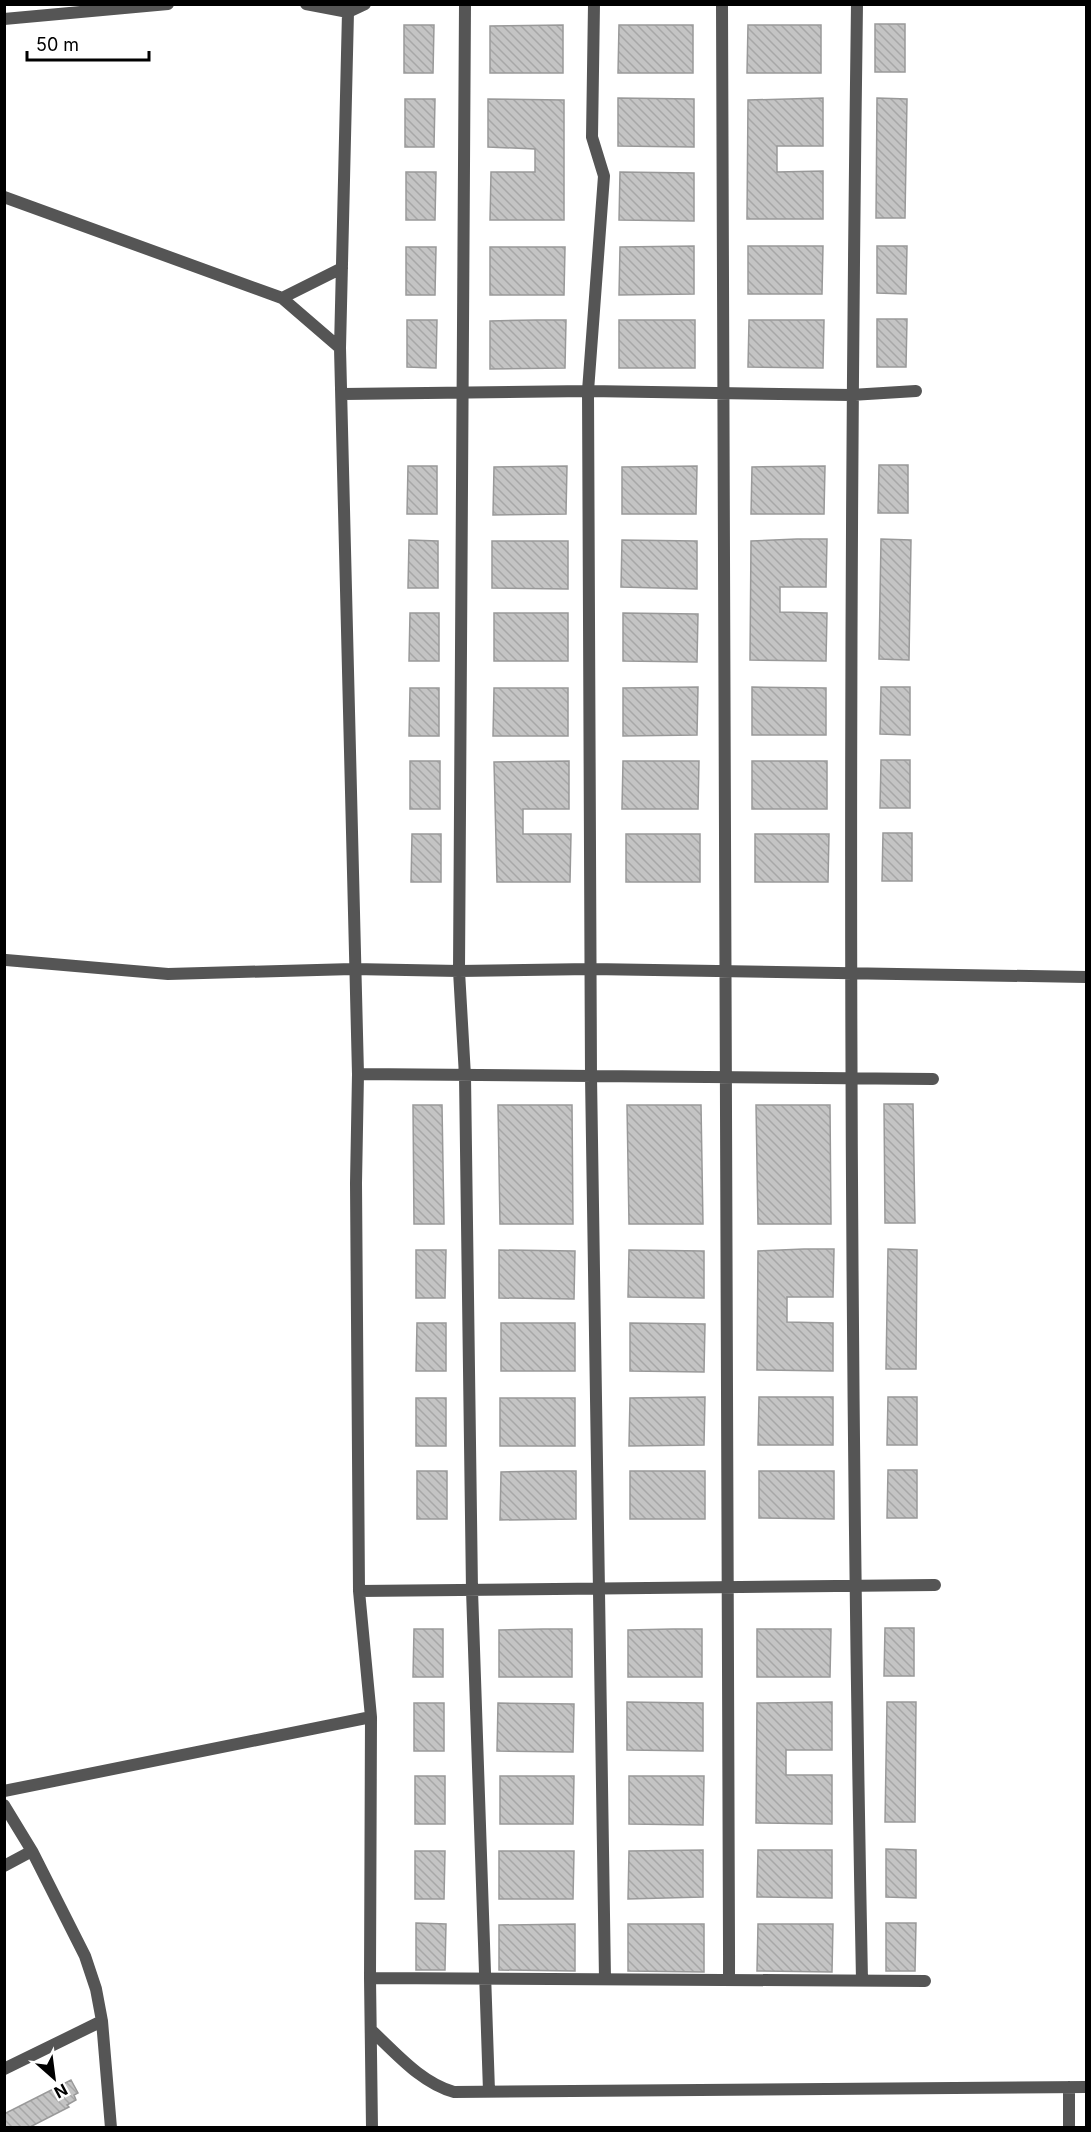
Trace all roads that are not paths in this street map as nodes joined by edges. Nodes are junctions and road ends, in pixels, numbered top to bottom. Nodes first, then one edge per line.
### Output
1 (168, 4) edge
2 (306, 4) edge
3 (365, 4) edge
4 (465, 4) edge
5 (594, 4) edge
6 (722, 4) edge
7 (857, 4) edge
8 (348, 12) junction
9 (4, 18) edge
10 (4, 197) edge
11 (342, 268) junction
12 (282, 298) junction
13 (340, 348) junction
14 (588, 391) junction
15 (916, 391) dead end
16 (464, 392) junction
17 (343, 394) junction
18 (720, 395) junction
19 (851, 395) junction
20 (6, 960) edge
21 (353, 969) junction
22 (591, 969) junction
23 (459, 971) junction
24 (725, 973) junction
25 (851, 975) junction
26 (1086, 977) edge
27 (358, 1074) junction
28 (465, 1076) junction
29 (591, 1076) junction
30 (726, 1077) junction
31 (852, 1078) junction
32 (933, 1079) dead end
33 (936, 1585) dead end
34 (854, 1586) junction
35 (730, 1587) junction
36 (600, 1588) junction
37 (472, 1590) junction
38 (359, 1591) junction
39 (371, 1717) junction
40 (4, 1791) edge
41 (4, 1806) edge
42 (32, 1851) junction
43 (4, 1866) edge
44 (370, 1978) junction
45 (485, 1978) junction
46 (605, 1979) junction
47 (729, 1980) junction
48 (862, 1980) junction
49 (925, 1981) dead end
50 (102, 2021) junction
51 (371, 2030) junction
52 (4, 2069) edge
53 (1069, 2087) junction
54 (1086, 2087) edge
55 (489, 2091) junction
56 (111, 2127) edge
57 (372, 2127) edge
58 (1069, 2127) edge

1 - 9 street
2 - 8 street
3 - 8 street
4 - 16 street
5 - 14 street
6 - 18 street
7 - 19 street
8 - 11 street
10 - 12 street
11 - 12 street
11 - 13 street
12 - 13 street
13 - 17 street
14 - 16 street
14 - 18 street
14 - 22 street
15 - 19 street
16 - 17 street
16 - 23 street
17 - 21 street
18 - 19 street
18 - 24 street
19 - 25 street
20 - 21 street
21 - 23 street
21 - 27 street
22 - 23 street
22 - 24 street
22 - 29 street
23 - 28 street
24 - 25 street
24 - 30 street
25 - 26 street
25 - 31 street
27 - 28 street
27 - 38 street
28 - 29 street
28 - 37 street
29 - 30 street
29 - 36 street
30 - 31 street
30 - 35 street
31 - 32 street
31 - 34 street
33 - 34 street
34 - 35 street
34 - 48 street
35 - 36 street
35 - 47 street
36 - 37 street
36 - 46 street
37 - 38 street
37 - 45 street
38 - 39 street
39 - 40 street
39 - 44 street
41 - 42 street
42 - 43 street
42 - 50 street
44 - 45 street
44 - 51 street
45 - 46 street
45 - 55 street
46 - 47 street
47 - 48 street
48 - 49 street
50 - 52 street
50 - 56 street
51 - 55 street
51 - 57 street
53 - 54 street
53 - 55 street
53 - 58 street

